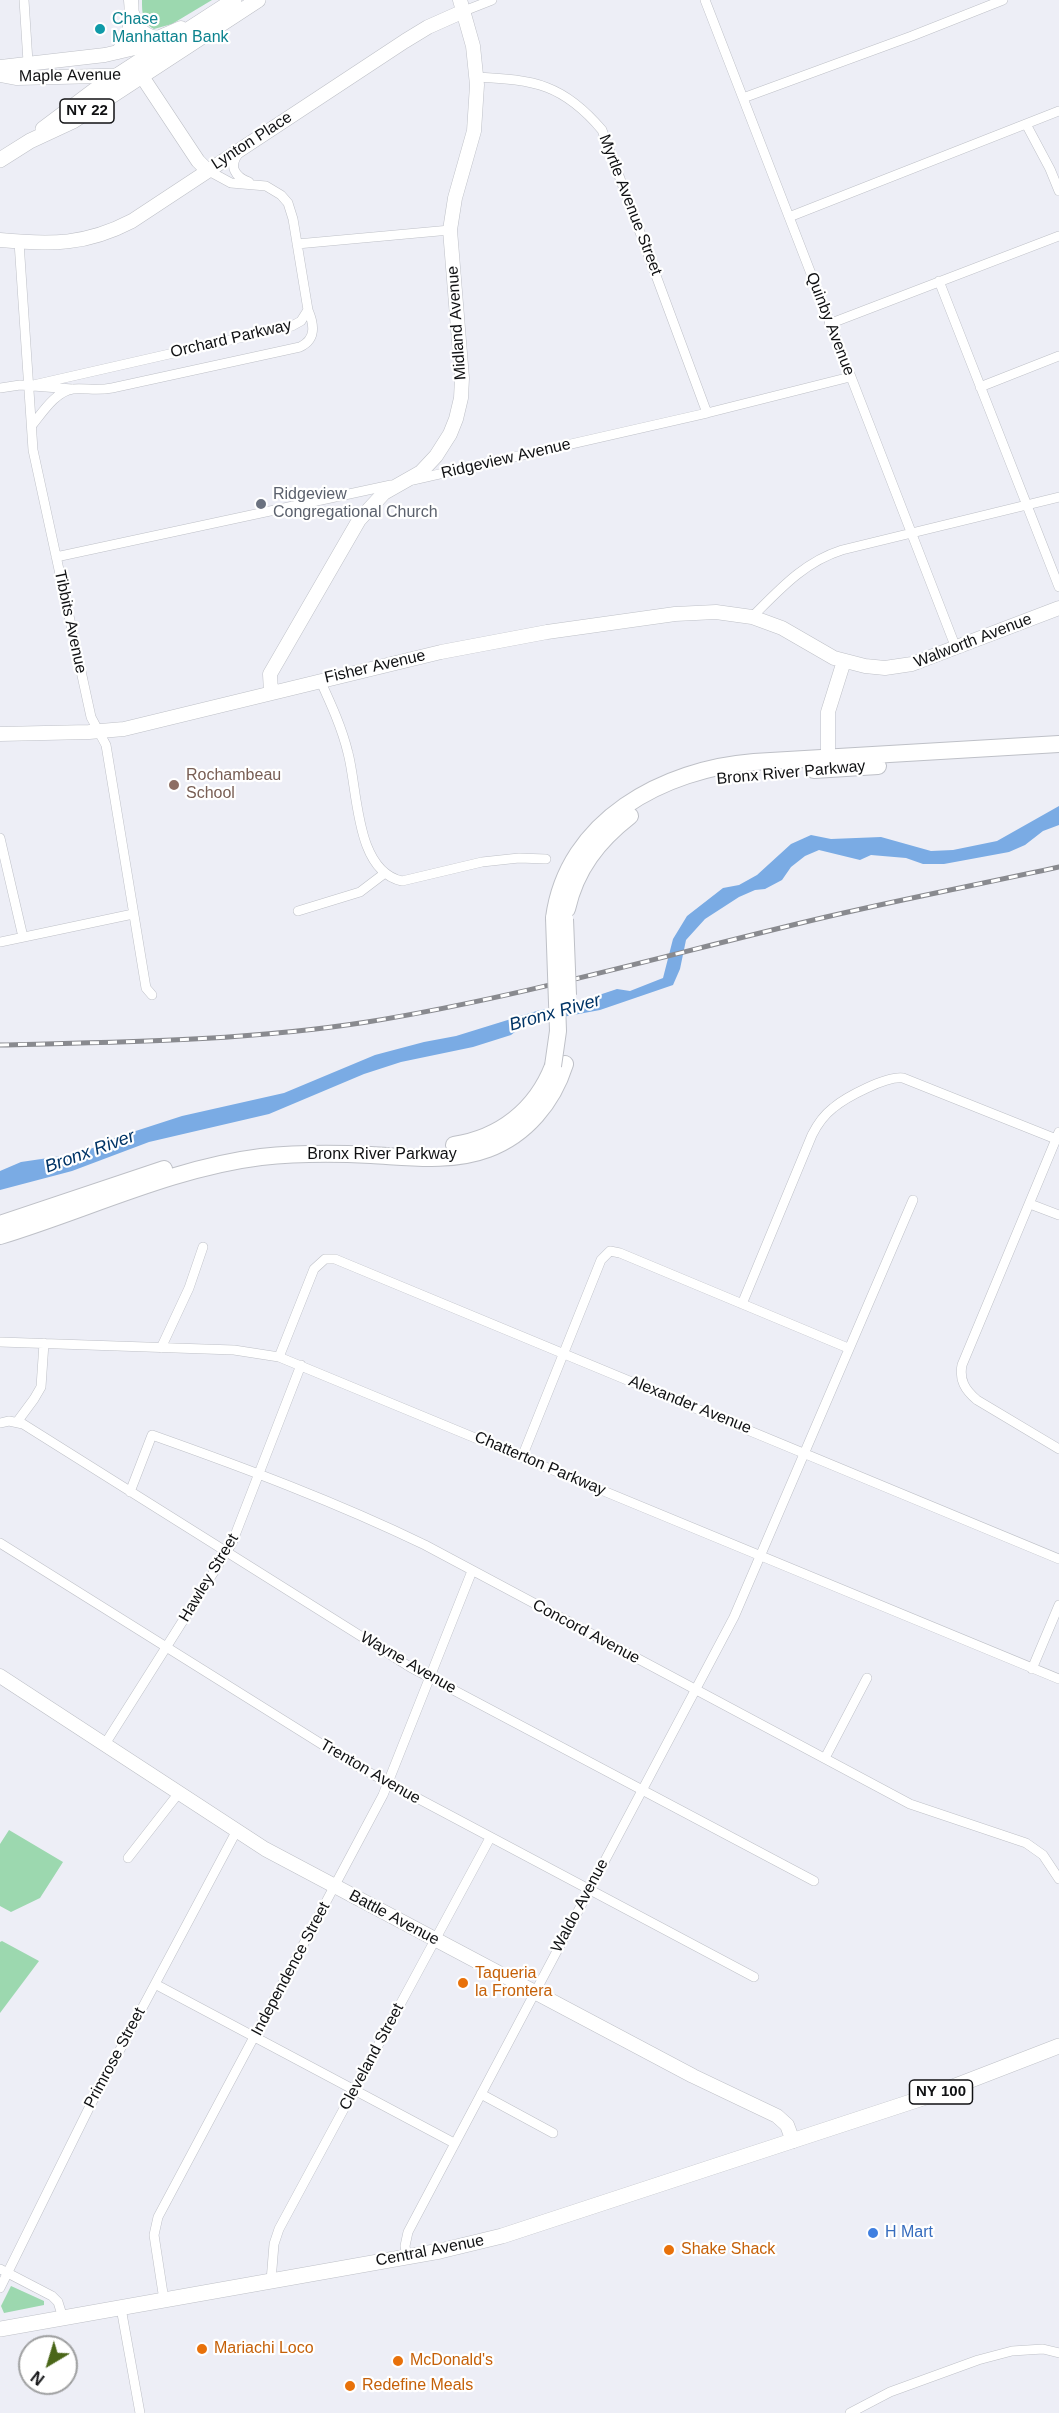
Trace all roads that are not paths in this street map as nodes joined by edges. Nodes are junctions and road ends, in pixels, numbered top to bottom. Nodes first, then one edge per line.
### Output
1 (24, 0) edge
2 (234, 0) edge
3 (258, 0) edge
4 (492, 0) edge
5 (705, 0) edge
6 (1003, 0) edge
7 (462, 6) edge
8 (132, 7) edge
9 (213, 14) junction
10 (161, 38) junction
11 (118, 52) junction
12 (28, 63) junction
13 (2, 69) edge
14 (141, 75) junction
15 (117, 76) junction
16 (477, 77) junction
17 (743, 98) junction
18 (1059, 111) edge
19 (1026, 124) junction
20 (30, 141) junction
21 (245, 145) junction
22 (0, 160) edge
23 (207, 170) junction
24 (258, 185) junction
25 (1059, 191) edge
26 (789, 217) junction
27 (450, 230) junction
28 (1059, 236) edge
29 (0, 240) edge
30 (19, 242) junction
31 (297, 244) junction
32 (939, 281) junction
33 (308, 310) junction
34 (829, 324) junction
35 (1059, 356) edge
36 (850, 376) junction
37 (29, 386) junction
38 (980, 387) junction
39 (0, 388) edge
40 (73, 389) junction
41 (707, 413) junction
42 (33, 424) junction
43 (404, 482) junction
44 (1059, 497) edge
45 (1027, 504) junction
46 (912, 533) junction
47 (56, 557) junction
48 (1059, 587) edge
49 (1059, 608) edge
50 (752, 616) junction
51 (956, 648) junction
52 (844, 661) junction
53 (321, 680) junction
54 (271, 693) junction
55 (99, 732) junction
56 (0, 734) edge
57 (1059, 744) edge
58 (1059, 755) edge
59 (828, 758) junction
60 (0, 837) edge
61 (546, 859) dead end
62 (386, 873) junction
63 (298, 911) dead end
64 (133, 914) junction
65 (560, 918) junction
66 (23, 937) junction
67 (0, 942) edge
68 (152, 995) dead end
69 (559, 1065) junction
70 (1058, 1136) edge
71 (913, 1200) dead end
72 (1030, 1203) junction
73 (1059, 1215) edge
74 (0, 1224) edge
75 (0, 1236) edge
76 (203, 1247) dead end
77 (742, 1304) junction
78 (0, 1342) edge
79 (44, 1343) junction
80 (161, 1348) junction
81 (848, 1348) junction
82 (563, 1353) junction
83 (279, 1357) junction
84 (301, 1365) junction
85 (17, 1422) junction
86 (0, 1423) edge
87 (1059, 1449) edge
88 (804, 1451) junction
89 (522, 1457) junction
90 (260, 1473) junction
91 (130, 1492) junction
92 (0, 1543) edge
93 (227, 1552) junction
94 (760, 1556) junction
95 (1059, 1559) edge
96 (472, 1571) junction
97 (1059, 1605) edge
98 (166, 1648) junction
99 (1032, 1669) junction
100 (0, 1676) edge
101 (430, 1678) junction
102 (867, 1678) dead end
103 (1059, 1679) edge
104 (696, 1690) junction
105 (105, 1744) junction
106 (825, 1758) junction
107 (388, 1783) junction
108 (642, 1790) junction
109 (178, 1794) junction
110 (236, 1832) junction
111 (490, 1838) junction
112 (128, 1858) dead end
113 (1059, 1879) edge
114 (814, 1881) dead end
115 (335, 1886) junction
116 (589, 1890) junction
117 (434, 1940) junction
118 (754, 1977) dead end
119 (155, 1984) junction
120 (534, 1993) junction
121 (255, 2036) junction
122 (1059, 2046) edge
123 (355, 2090) junction
124 (481, 2094) junction
125 (553, 2133) dead end
126 (793, 2141) junction
127 (454, 2143) junction
128 (407, 2257) junction
129 (4, 2271) edge
130 (271, 2281) junction
131 (0, 2288) edge
132 (164, 2300) junction
133 (121, 2308) junction
134 (63, 2318) junction
135 (0, 2329) edge
136 (1059, 2353) edge
137 (140, 2413) edge
138 (850, 2413) edge

1 - 12 street
2 - 9 main road, NY 22
3 - 14 main road, NY 22
4 - 7 street, Lynton Place
5 - 17 street, Quinby Avenue
6 - 17 street
7 - 16 street, Midland Avenue
7 - 21 street, Lynton Place
8 - 10 street
8 - 11 street
9 - 10 street, Maple Avenue
9 - 15 main road, NY 22
10 - 11 street, Maple Avenue
11 - 12 street, Maple Avenue
12 - 13 street, Maple Avenue
13 - 15 street, Maple Avenue
14 - 15 street, Maple Avenue
14 - 20 main road, NY 22
14 - 23 street
15 - 20 main road, NY 22
16 - 27 street, Midland Avenue
16 - 41 street, Myrtle Avenue Street
17 - 26 street, Quinby Avenue
18 - 19 street
19 - 25 street
19 - 26 street
20 - 22 main road, NY 22
21 - 23 street, Lynton Place
21 - 24 street
23 - 24 street
23 - 30 street, Lynton Place
24 - 31 street
26 - 34 street, Quinby Avenue
27 - 31 street
27 - 43 street, Midland Avenue
28 - 32 street
29 - 30 street, Lynton Place
30 - 37 street, Tibbits Avenue
31 - 33 street
32 - 34 street
32 - 38 street
33 - 37 street, Orchard Parkway
33 - 40 street, Orchard Parkway
34 - 36 street, Quinby Avenue
35 - 38 street
36 - 41 street, Ridgeview Avenue
36 - 46 street, Quinby Avenue
37 - 39 street
37 - 40 street, Orchard Parkway
37 - 42 street, Tibbits Avenue
38 - 45 street
40 - 42 street
41 - 43 street, Ridgeview Avenue
42 - 47 street, Tibbits Avenue
43 - 47 street, Ridgeview Avenue
43 - 54 street, Midland Avenue
44 - 45 street
45 - 46 street
45 - 48 street
46 - 50 street
46 - 51 street, Quinby Avenue
47 - 55 street, Tibbits Avenue
49 - 51 street, Walworth Avenue
50 - 52 street, Walworth Avenue
50 - 53 street, Fisher Avenue
51 - 52 street, Walworth Avenue
52 - 59 street
53 - 54 street, Fisher Avenue
53 - 62 street
54 - 55 street, Fisher Avenue
55 - 56 street, Fisher Avenue
55 - 64 street, Tibbits Avenue
57 - 59 highway, Bronx River Parkway
58 - 65 highway, Bronx River Parkway
59 - 65 highway, Bronx River Parkway
60 - 66 street
61 - 62 street
62 - 63 street
64 - 66 street
64 - 68 street, Tibbits Avenue
65 - 69 highway, Bronx River Parkway, bridge
66 - 67 street
69 - 74 highway, Bronx River Parkway
69 - 75 highway, Bronx River Parkway
70 - 72 street
70 - 77 street
71 - 81 street, Waldo Avenue
72 - 73 street
72 - 87 street
76 - 80 street
77 - 81 street
77 - 82 street
78 - 79 street, Chatterton Parkway
79 - 80 street, Chatterton Parkway
79 - 85 street
80 - 83 street, Chatterton Parkway
81 - 88 street, Waldo Avenue
82 - 83 street, Alexander Avenue
82 - 88 street, Alexander Avenue
82 - 89 street
83 - 84 street, Chatterton Parkway
84 - 89 street, Chatterton Parkway
84 - 90 street, Hawley Street
85 - 86 street
85 - 91 street, Wayne Avenue
88 - 94 street, Waldo Avenue
88 - 95 street, Alexander Avenue
89 - 94 street, Chatterton Parkway
90 - 91 street, Concord Avenue
90 - 93 street, Hawley Street
90 - 96 street, Concord Avenue
91 - 93 street, Wayne Avenue
92 - 98 street, Trenton Avenue
93 - 98 street, Hawley Street
93 - 101 street, Wayne Avenue
94 - 99 street, Chatterton Parkway
94 - 104 street, Waldo Avenue
96 - 101 street, Independence Street
96 - 104 street, Concord Avenue
97 - 99 street
98 - 105 street, Hawley Street
98 - 107 street, Trenton Avenue
99 - 103 street, Chatterton Parkway
100 - 105 street, Battle Avenue
101 - 107 street, Independence Street
101 - 108 street, Wayne Avenue
102 - 106 street
104 - 106 street, Concord Avenue
104 - 108 street, Waldo Avenue
105 - 109 street, Battle Avenue
106 - 113 street, Concord Avenue
107 - 111 street, Trenton Avenue
107 - 115 street, Independence Street
108 - 114 street, Wayne Avenue
108 - 116 street, Waldo Avenue
109 - 110 street, Battle Avenue
109 - 112 street
110 - 115 street, Battle Avenue
110 - 119 street, Primrose Street
111 - 116 street, Trenton Avenue
111 - 117 street, Cleveland Street
115 - 117 street, Battle Avenue
115 - 121 street, Independence Street
116 - 118 street, Trenton Avenue
116 - 120 street, Waldo Avenue
117 - 120 street, Battle Avenue
117 - 123 street, Cleveland Street
119 - 121 street
119 - 129 street, Primrose Street
120 - 124 street, Waldo Avenue
120 - 126 street, Battle Avenue
121 - 123 street
121 - 132 street, Independence Street
122 - 126 main road, Central Avenue / NY 100
123 - 127 street
123 - 130 street, Cleveland Street
124 - 125 street
124 - 127 street, Waldo Avenue
126 - 128 main road, Central Avenue / NY 100
127 - 128 street, Waldo Avenue
128 - 130 main road, Central Avenue / NY 100
129 - 131 street, Primrose Street
129 - 134 street
130 - 132 main road, Central Avenue / NY 100
132 - 133 main road, Central Avenue / NY 100
133 - 134 main road, Central Avenue / NY 100
133 - 137 street
134 - 135 main road, Central Avenue / NY 100
136 - 138 street

